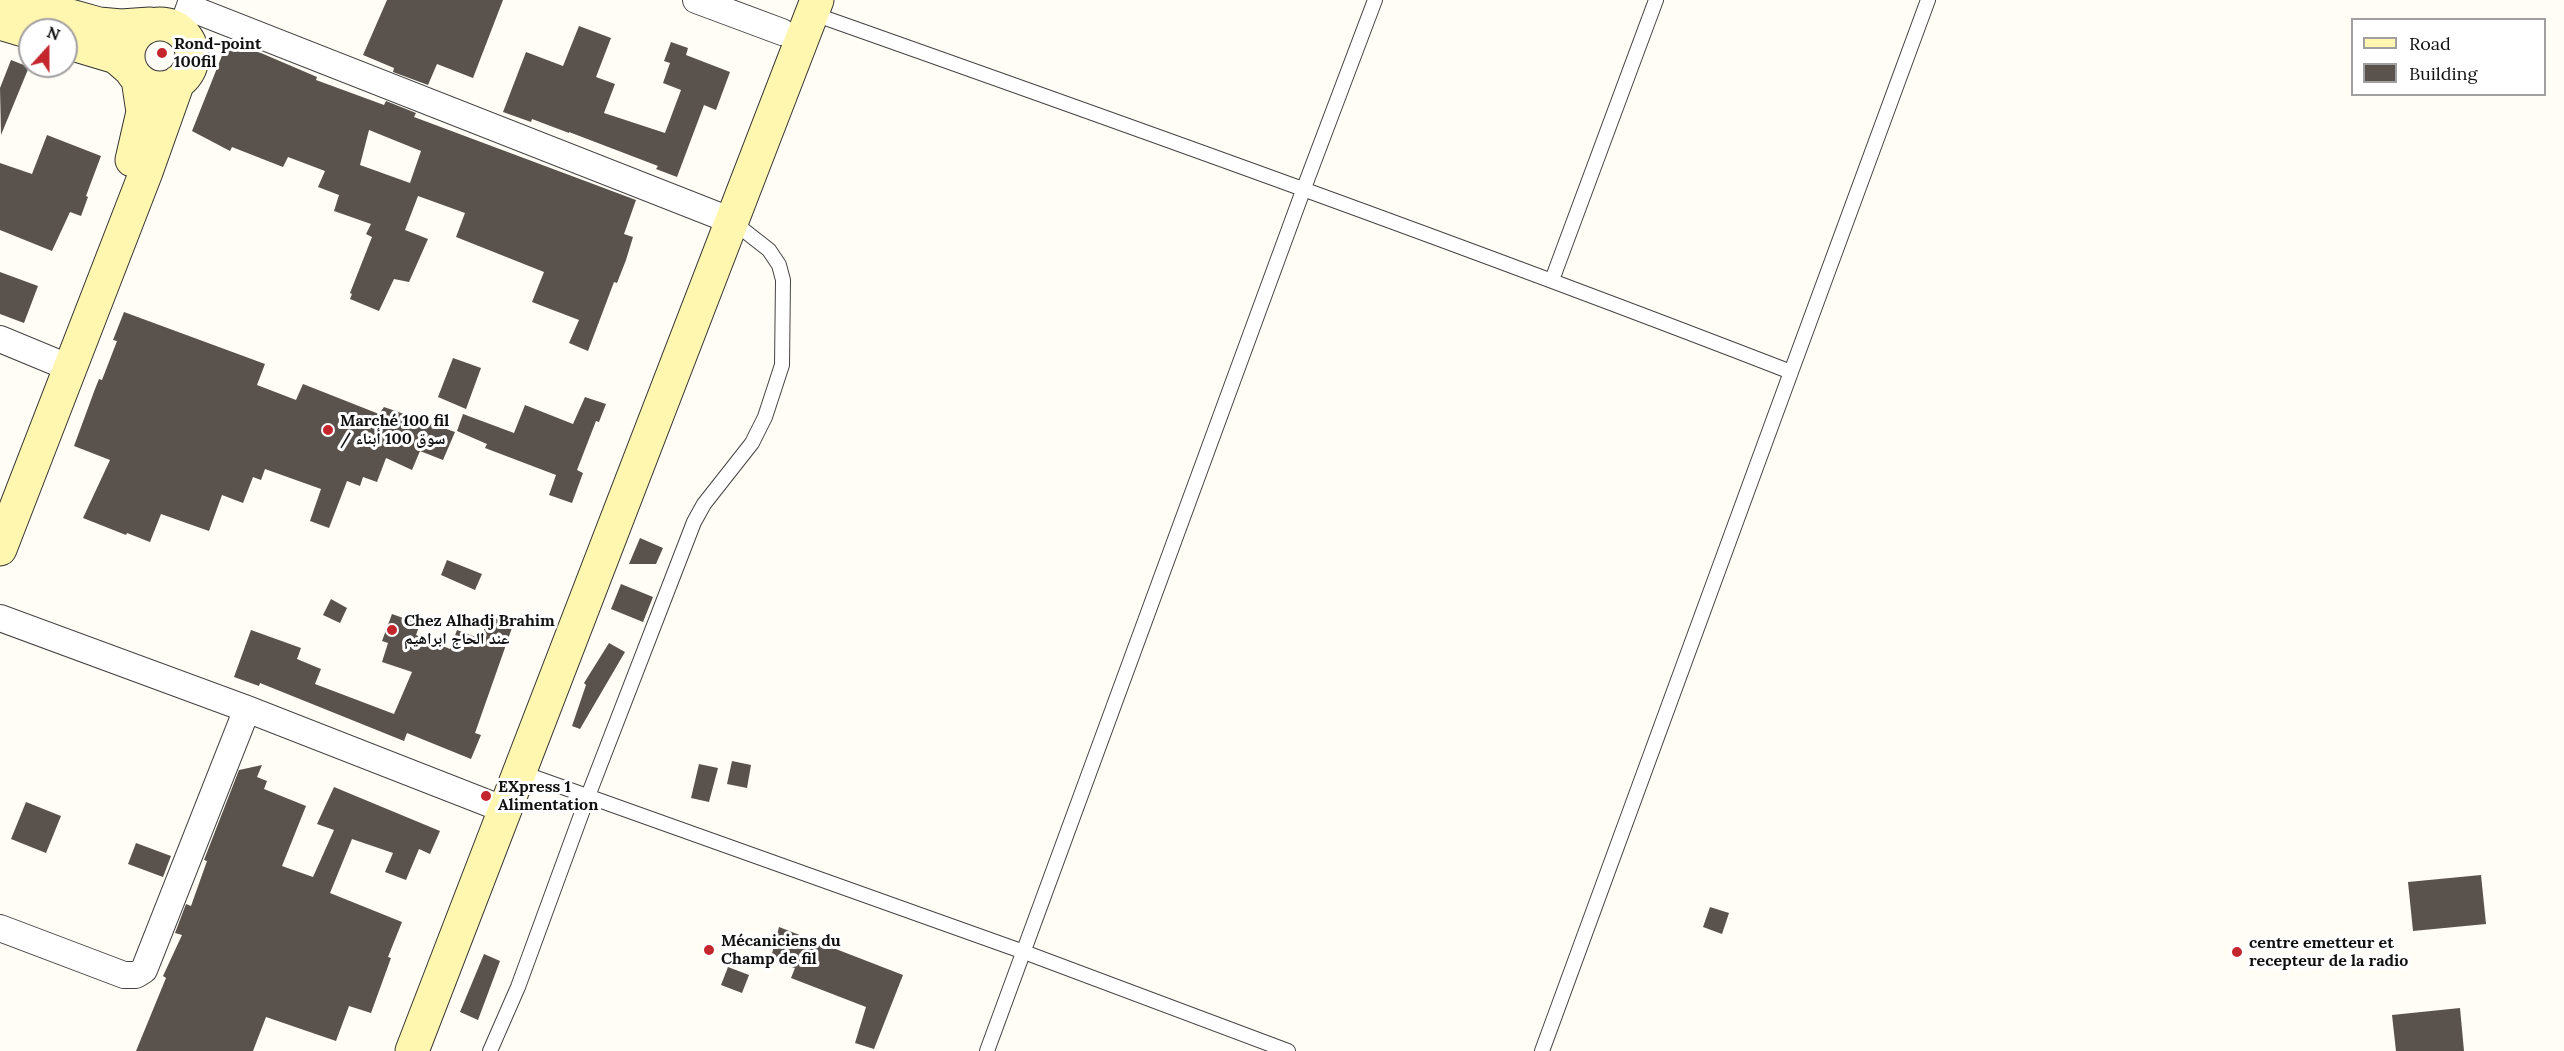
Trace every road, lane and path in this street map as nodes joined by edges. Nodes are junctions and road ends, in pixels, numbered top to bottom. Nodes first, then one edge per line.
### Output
1 (13, 0) edge
2 (696, 0) edge
3 (1375, 0) edge
4 (1656, 0) edge
5 (1928, 0) edge
6 (807, 4) edge
7 (178, 16) edge
8 (0, 23) edge
9 (18, 28) edge
10 (782, 32) junction
11 (78, 46) edge
12 (134, 75) junction
13 (178, 82) junction
14 (1304, 188) junction
15 (723, 218) junction
16 (1552, 280) junction
17 (0, 339) edge
18 (64, 365) junction
19 (1791, 372) junction
20 (0, 516) edge
21 (0, 549) edge
22 (0, 618) edge
23 (247, 709) junction
24 (520, 772) junction
25 (588, 796) junction
26 (490, 804) junction
27 (0, 928) edge
28 (1024, 952) junction
29 (395, 1051) edge
30 (412, 1051) edge
31 (490, 1051) edge
32 (987, 1051) edge
33 (1288, 1051) edge
34 (1542, 1051) edge

1 - 7 street
2 - 10 street
3 - 14 lane
4 - 16 lane
5 - 19 lane
6 - 10 street
6 - 14 lane
6 - 15 street
7 - 12 street
7 - 13 street
7 - 15 street
8 - 9 street
10 - 15 street
11 - 12 street
12 - 13 street
12 - 18 street
13 - 18 street
14 - 16 lane
14 - 28 lane
15 - 24 street
15 - 25 lane
15 - 26 street
16 - 19 lane
17 - 18 street
18 - 20 street
18 - 21 street
19 - 34 lane
22 - 23 street
23 - 26 street
23 - 27 street
24 - 25 lane
24 - 30 street
25 - 28 lane
25 - 31 lane
26 - 29 street
28 - 32 lane
28 - 33 lane

